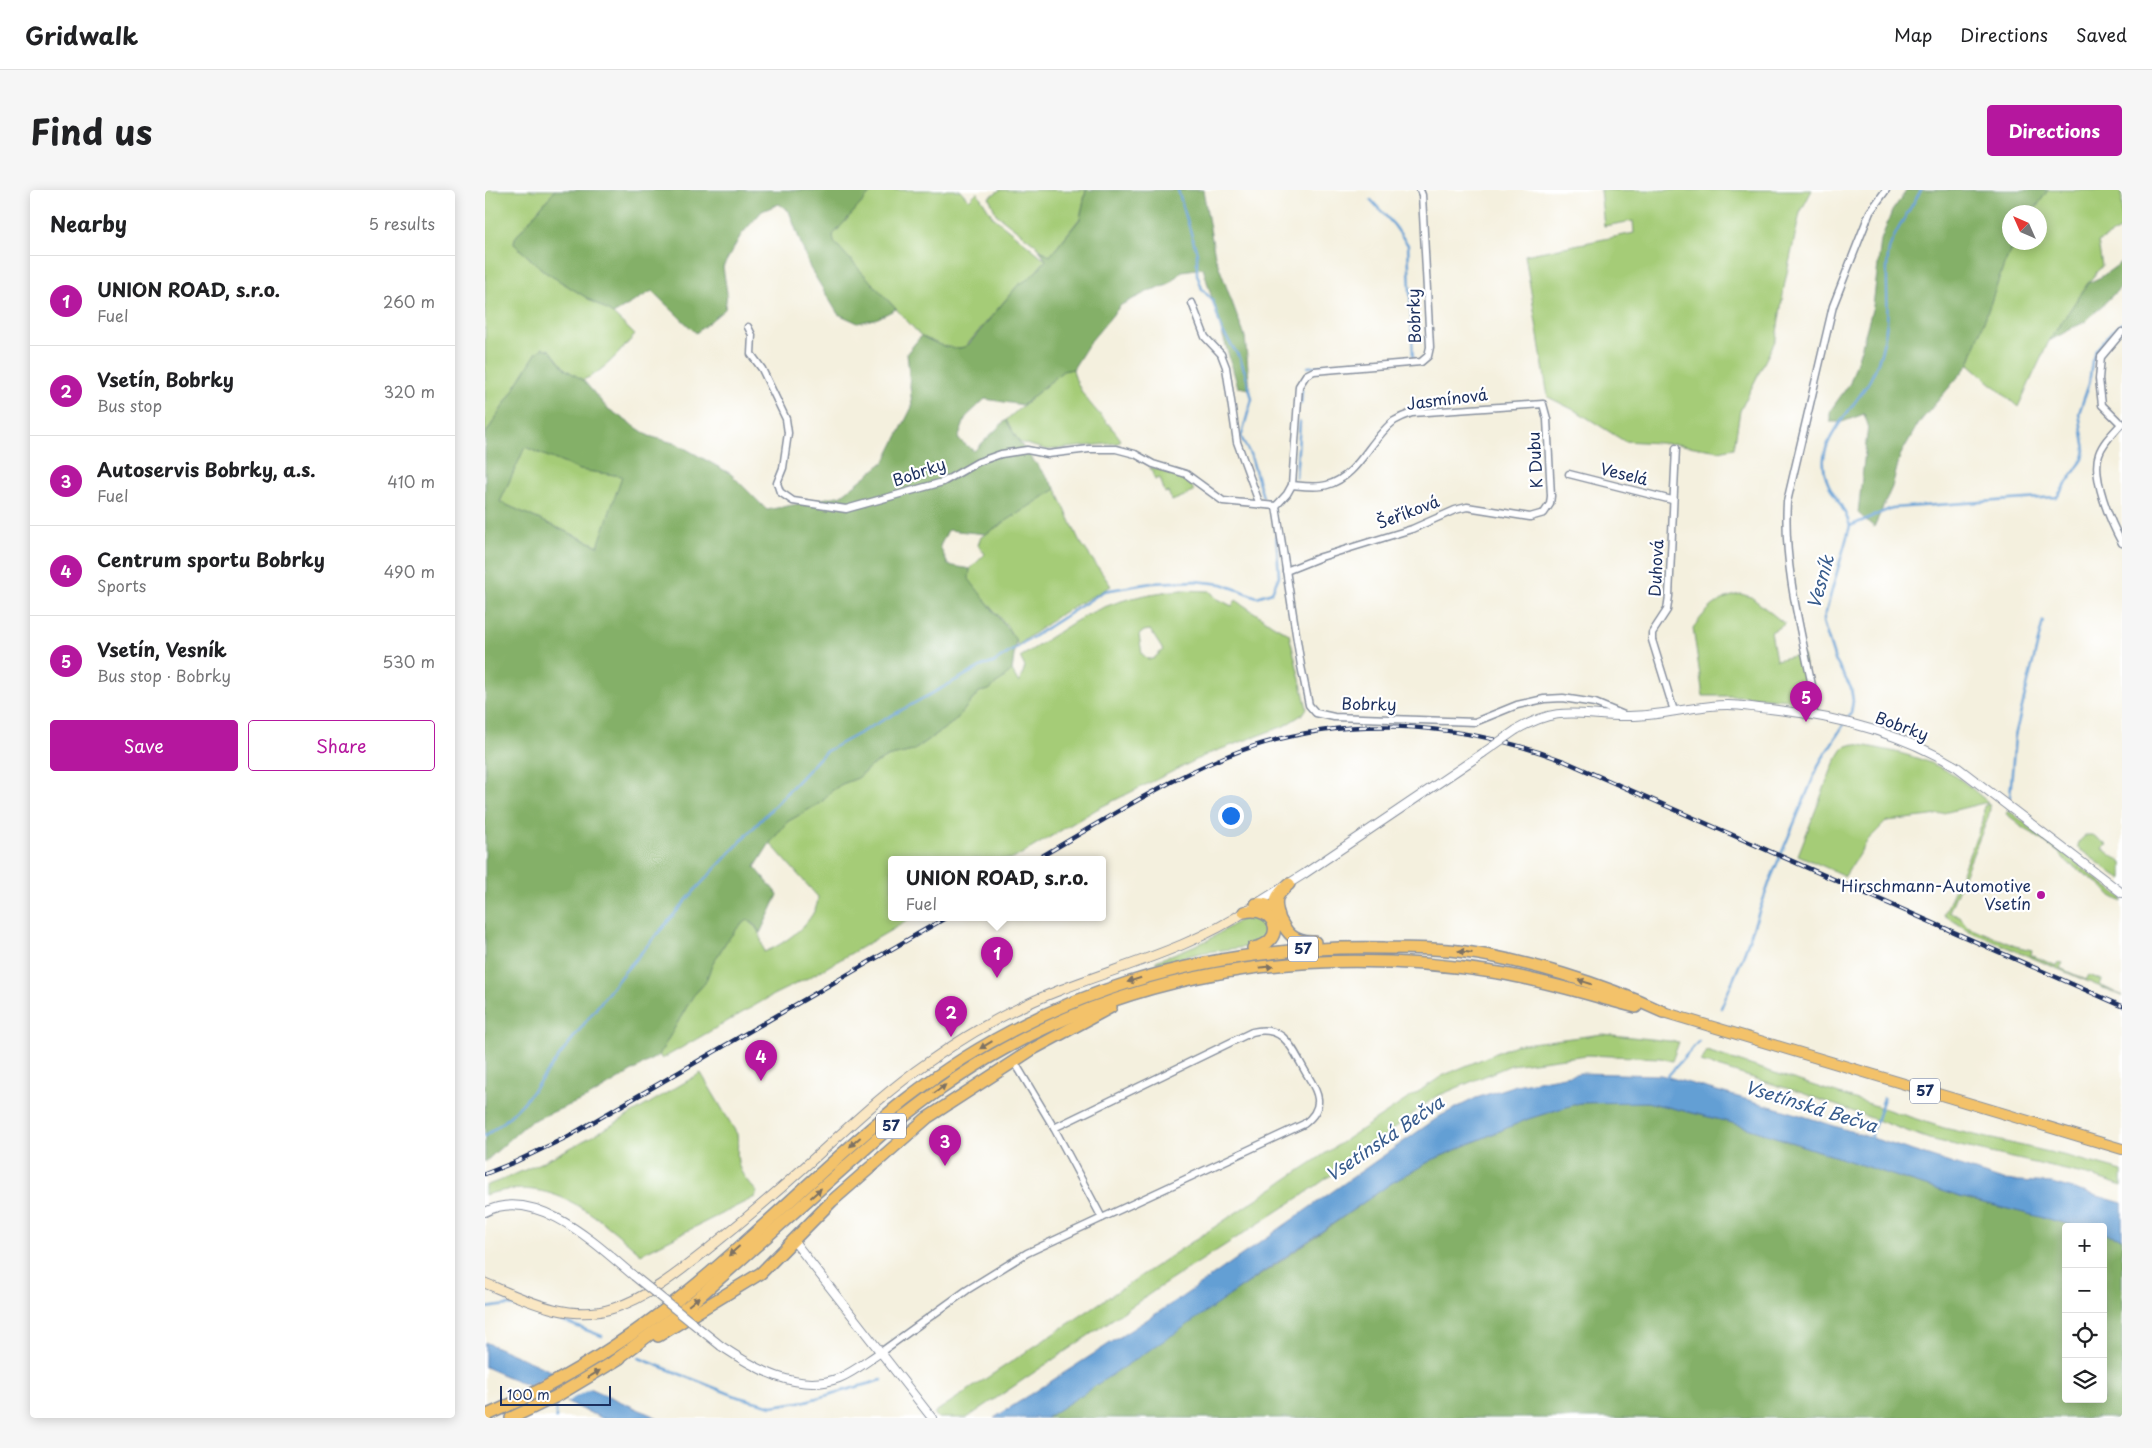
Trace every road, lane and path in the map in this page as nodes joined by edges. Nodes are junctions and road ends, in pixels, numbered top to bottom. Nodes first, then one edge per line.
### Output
1 (1420, 190) edge
2 (1886, 190) edge
3 (1192, 303) dead end
4 (748, 327) dead end
5 (2122, 332) edge
6 (1543, 404) joint
7 (2122, 423) edge
8 (1677, 448) dead end
9 (1569, 474) dead end
10 (1292, 485) junction
11 (1673, 500) junction
12 (1260, 505) junction
13 (1276, 506) junction
14 (1544, 513) joint
15 (2122, 543) edge
16 (1286, 572) junction
17 (1674, 711) junction
18 (1813, 714) junction
19 (1627, 716) junction
20 (1289, 884) junction
21 (2122, 893) edge
22 (1264, 905) junction
23 (1245, 912) joint
24 (1280, 920) junction
25 (1426, 948) junction
26 (1181, 967) junction
27 (1218, 972) junction
28 (1663, 1012) junction
29 (1014, 1061) junction
30 (1054, 1128) junction
31 (2122, 1149) edge
32 (485, 1212) edge
33 (1102, 1218) junction
34 (793, 1240) junction
35 (485, 1283) edge
36 (881, 1352) junction
37 (613, 1362) junction
38 (485, 1416) edge
39 (515, 1416) edge
40 (930, 1416) edge

1 - 10 street, Bobrky
2 - 18 street
3 - 12 street
4 - 12 street, Bobrky
5 - 7 street
6 - 10 street, Jasmínová
6 - 14 street, K Dubu
7 - 15 street
8 - 11 street, Duhová
9 - 11 street, Veselá
10 - 13 street
11 - 17 street, Duhová
12 - 13 street, Bobrky
13 - 16 street, Bobrky
14 - 16 street, Šeříková
16 - 19 street, Bobrky
17 - 18 street, Bobrky
17 - 19 street, Bobrky
18 - 21 street, Bobrky
19 - 20 street, Bobrky, bridge
20 - 22 street, Bobrky
20 - 24 highway
22 - 23 highway
22 - 24 highway
22 - 26 highway
23 - 35 main road
24 - 25 highway
25 - 26 highway, 57
28 -> 25 highway, 57
26 -> 38 highway, 57
27 -> 28 highway, 57
27 - 29 highway
37 -> 27 highway, 57
28 - 31 main road, 57
29 - 30 street
29 - 34 highway
30 - 33 street
30 - 33 street
32 - 36 street, bridge
33 - 36 street
34 - 36 street
34 - 37 highway
36 - 40 street
39 -> 37 highway, 57

